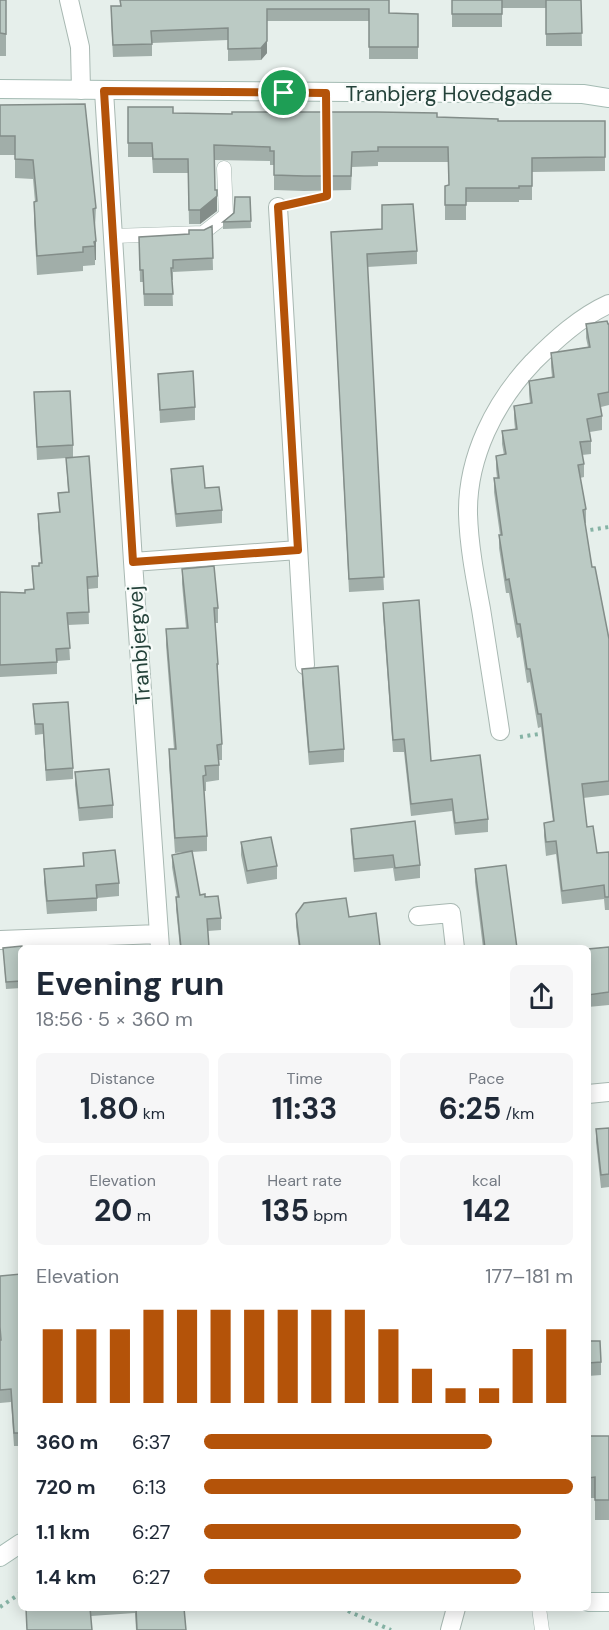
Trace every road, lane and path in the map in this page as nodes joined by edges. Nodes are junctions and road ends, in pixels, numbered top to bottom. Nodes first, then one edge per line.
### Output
1 (69, 0) edge
2 (0, 89) edge
3 (81, 90) junction
4 (104, 91) junction
5 (609, 98) edge
6 (224, 168) dead end
7 (327, 185) edge
8 (278, 207) joint
9 (113, 236) junction
10 (609, 304) edge
11 (609, 527) edge
12 (573, 532) edge
13 (298, 550) junction
14 (133, 562) junction
15 (305, 665) dead end
16 (500, 731) joint
17 (556, 731) edge
18 (418, 916) dead end
19 (0, 940) edge
20 (160, 941) edge
21 (455, 945) edge
22 (609, 1092) edge
23 (591, 1094) edge
24 (18, 1546) edge
25 (0, 1557) edge
26 (18, 1595) edge
27 (591, 1602) edge
28 (609, 1602) edge
29 (0, 1607) edge
30 (348, 1611) edge
31 (455, 1611) edge
32 (539, 1611) edge
33 (391, 1630) edge
34 (450, 1630) edge
35 (542, 1630) edge

1 - 3 street
2 - 3 street, Tranbjerg Hovedgade
3 - 4 street, Tranbjerg Hovedgade
4 - 5 street, Tranbjerg Hovedgade
4 - 9 street, Tranbjergvej
6 - 9 lane
7 - 8 path
8 - 13 street
9 - 14 street, Tranbjergvej
10 - 16 street
11 - 12 path
13 - 14 street
13 - 15 street
14 - 20 street, Tranbjergvej
16 - 17 path
18 - 21 street
19 - 20 street
22 - 23 street
24 - 25 street
26 - 29 path
27 - 28 street
30 - 33 path
31 - 34 street
32 - 35 lane

